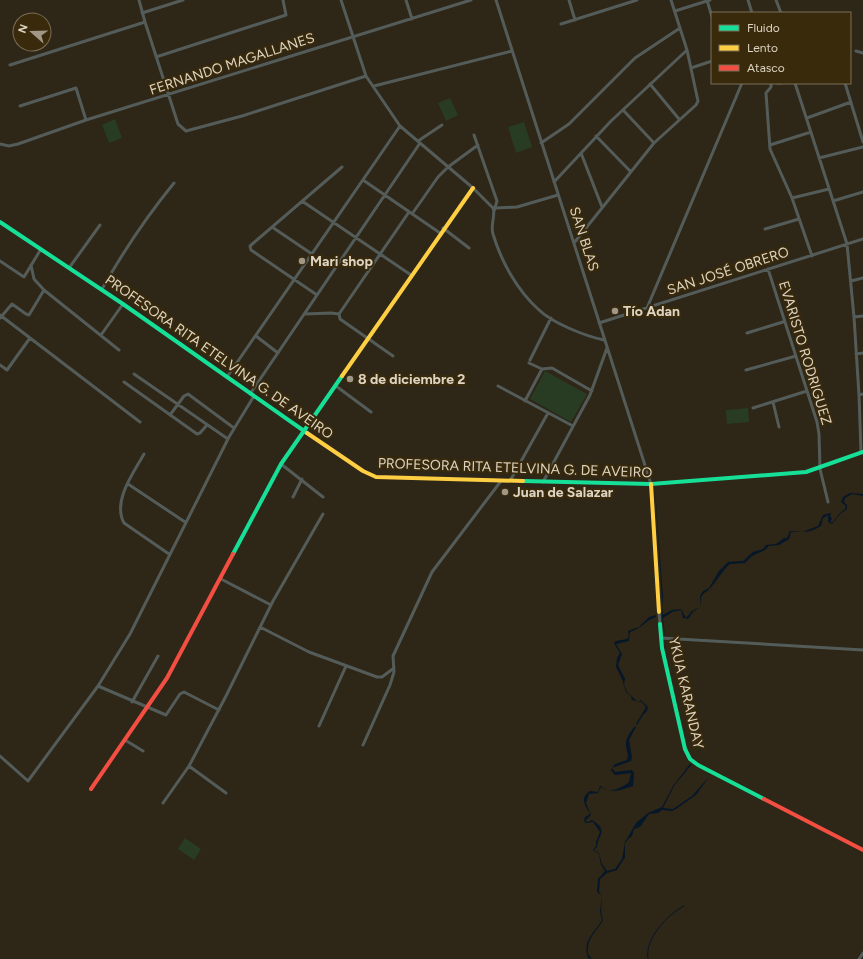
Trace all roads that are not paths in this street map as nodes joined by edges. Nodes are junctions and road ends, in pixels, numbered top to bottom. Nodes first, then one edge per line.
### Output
1 (139, 0) edge
2 (183, 0) edge
3 (283, 0) edge
4 (341, 0) edge
5 (406, 0) edge
6 (471, 0) edge
7 (496, 0) edge
8 (569, 0) edge
9 (619, 0) edge
10 (637, 0) edge
11 (671, 0) edge
12 (708, 0) edge
13 (748, 0) edge
14 (776, 0) edge
15 (620, 5) junction
16 (675, 11) junction
17 (752, 12) edge
18 (781, 12) edge
19 (142, 13) junction
20 (711, 13) edge
21 (412, 19) junction
22 (575, 20) junction
23 (145, 22) junction
24 (561, 24) dead end
25 (680, 28) junction
26 (352, 37) junction
27 (687, 50) junction
28 (512, 51) junction
29 (856, 51) dead end
30 (863, 53) edge
31 (156, 57) junction
32 (711, 62) edge
33 (10, 65) dead end
34 (691, 68) junction
35 (366, 76) junction
36 (650, 84) junction
37 (742, 84) edge
38 (771, 84) edge
39 (795, 84) edge
40 (845, 84) edge
41 (374, 86) junction
42 (168, 95) junction
43 (851, 102) junction
44 (20, 106) dead end
45 (623, 110) junction
46 (807, 118) junction
47 (679, 119) junction
48 (86, 120) junction
49 (442, 125) dead end
50 (400, 126) junction
51 (811, 132) junction
52 (474, 135) dead end
53 (596, 136) junction
54 (419, 142) junction
55 (863, 142) edge
56 (541, 143) junction
57 (654, 143) junction
58 (0, 144) edge
59 (478, 145) junction
60 (770, 145) junction
61 (863, 147) edge
62 (581, 153) junction
63 (819, 158) junction
64 (342, 167) dead end
65 (448, 167) junction
66 (630, 171) junction
67 (363, 180) junction
68 (554, 182) junction
69 (174, 183) dead end
70 (473, 188) junction
71 (829, 189) junction
72 (863, 192) edge
73 (558, 194) junction
74 (385, 196) junction
75 (792, 198) junction
76 (302, 201) junction
77 (833, 201) junction
78 (602, 207) junction
79 (495, 209) junction
80 (410, 213) junction
81 (799, 219) junction
82 (0, 222) edge
83 (333, 222) junction
84 (100, 225) dead end
85 (272, 227) junction
86 (443, 228) junction
87 (765, 229) dead end
88 (440, 233) junction
89 (356, 238) junction
90 (863, 239) edge
91 (574, 243) junction
92 (847, 244) junction
93 (469, 248) dead end
94 (41, 249) junction
95 (312, 254) junction
96 (380, 254) junction
97 (812, 256) junction
98 (0, 261) edge
99 (31, 265) junction
100 (69, 268) junction
101 (768, 269) junction
102 (411, 275) junction
103 (863, 278) edge
104 (295, 279) junction
105 (851, 281) junction
106 (102, 289) junction
107 (44, 290) junction
108 (317, 295) junction
109 (123, 304) junction
110 (647, 308) junction
111 (305, 314) junction
112 (339, 314) junction
113 (1, 316) edge
114 (863, 316) edge
115 (854, 317) junction
116 (551, 318) junction
117 (784, 322) junction
118 (599, 323) junction
119 (747, 333) dead end
120 (101, 335) junction
121 (256, 336) junction
122 (30, 338) junction
123 (368, 339) junction
124 (604, 340) junction
125 (607, 348) junction
126 (119, 350) dead end
127 (278, 353) junction
128 (863, 353) edge
129 (856, 354) junction
130 (392, 356) dead end
131 (796, 356) junction
132 (0, 365) edge
133 (542, 369) junction
134 (746, 370) dead end
135 (134, 374) dead end
136 (227, 377) junction
137 (124, 382) dead end
138 (336, 386) junction
139 (498, 386) dead end
140 (592, 391) junction
141 (807, 391) junction
142 (861, 394) edge
143 (252, 395) junction
144 (525, 401) junction
145 (773, 402) junction
146 (178, 404) junction
147 (753, 408) dead end
148 (371, 412) dead end
149 (548, 413) junction
150 (170, 415) junction
151 (140, 422) dead end
152 (207, 425) junction
153 (573, 426) junction
154 (779, 427) dead end
155 (234, 428) junction
156 (304, 431) junction
157 (228, 439) junction
158 (862, 452) edge
159 (144, 454) dead end
160 (281, 464) junction
161 (820, 469) junction
162 (302, 479) junction
163 (501, 481) junction
164 (510, 482) junction
165 (543, 482) junction
166 (128, 484) junction
167 (651, 484) junction
168 (293, 497) dead end
169 (323, 497) dead end
170 (828, 502) dead end
171 (323, 514) dead end
172 (185, 522) junction
173 (169, 554) junction
174 (221, 579) junction
175 (271, 605) junction
176 (659, 612) joint
177 (660, 624) joint
178 (260, 627) junction
179 (661, 638) junction
180 (863, 650) edge
181 (158, 656) dead end
182 (346, 666) junction
183 (394, 668) junction
184 (98, 686) junction
185 (132, 702) junction
186 (148, 708) junction
187 (219, 710) junction
188 (319, 726) dead end
189 (126, 740) junction
190 (363, 746) dead end
191 (143, 751) dead end
192 (0, 756) edge
193 (189, 766) junction
194 (91, 789) dead end
195 (226, 793) dead end
196 (163, 803) dead end
197 (863, 850) edge
198 (863, 953) edge
199 (859, 959) edge

1 - 19 street
2 - 19 street
3 - 31 street
4 - 26 street
5 - 21 street
6 - 21 street, FERNANDO MAGALLANES
7 - 28 street, SAN BLAS
8 - 22 street
9 - 15 street
10 - 15 street
11 - 16 street
12 - 16 street
12 - 20 street
13 - 17 street
14 - 18 street
15 - 22 street
16 - 25 street
19 - 23 street
21 - 26 street, FERNANDO MAGALLANES
22 - 24 street
23 - 31 street
23 - 33 street
25 - 27 street
25 - 56 street
26 - 35 street
26 - 42 street, FERNANDO MAGALLANES
27 - 34 street
27 - 36 street
28 - 41 street
28 - 56 street, SAN BLAS
29 - 30 street
31 - 42 street
32 - 34 street
34 - 47 street
35 - 41 street
35 - 42 street
36 - 45 street
36 - 47 street
37 - 110 street
38 - 60 street
39 - 46 street
40 - 43 street
41 - 50 street
42 - 48 street, FERNANDO MAGALLANES
43 - 46 street
43 - 55 street
44 - 48 street
45 - 53 street
45 - 57 street
46 - 51 street
47 - 57 street
48 - 58 street, FERNANDO MAGALLANES
49 - 54 street
50 - 54 street
50 - 67 street
51 - 60 street
51 - 63 street
52 - 59 street
53 - 62 street
53 - 66 street
54 - 65 street
54 - 74 street
56 - 68 street, SAN BLAS
57 - 66 street
59 - 65 street
59 - 79 street
60 - 75 street
61 - 63 street
62 - 68 street
62 - 78 street
63 - 71 street
64 - 76 street
65 - 70 street
65 - 80 street
66 - 78 street
67 - 74 street
67 - 83 street
68 - 73 street, SAN BLAS
69 - 106 street
70 - 79 street
70 - 86 street
71 - 75 street
71 - 77 street
72 - 77 street
73 - 79 street
73 - 91 street, SAN BLAS
74 - 80 street
74 - 89 street
75 - 81 street
76 - 83 street
76 - 85 street
77 - 92 street
78 - 91 street
79 - 116 street
80 - 88 street
80 - 96 street
81 - 87 street
81 - 97 street
82 - 94 street, PROFESORA RITA ETELVINA G. DE AVEIRO
83 - 89 street
83 - 95 street
84 - 100 street
85 - 95 street
85 - 104 street
86 - 88 street
86 - 93 street
88 - 102 street
89 - 96 street
89 - 108 street
90 - 92 street, SAN JOSÉ OBRERO
91 - 118 street, SAN BLAS
92 - 97 street, SAN JOSÉ OBRERO
92 - 105 street
94 - 99 street
94 - 100 street, PROFESORA RITA ETELVINA G. DE AVEIRO
95 - 104 street
96 - 102 street
96 - 112 street
97 - 101 street, SAN JOSÉ OBRERO
98 - 99 street
99 - 107 street
100 - 106 street, PROFESORA RITA ETELVINA G. DE AVEIRO
101 - 110 street, SAN JOSÉ OBRERO
101 - 117 street, EVARISTO RODRIGUEZ
102 - 123 street
103 - 105 street
104 - 108 street
104 - 121 street
105 - 115 street
106 - 109 street, PROFESORA RITA ETELVINA G. DE AVEIRO
107 - 113 street
107 - 120 street
108 - 111 street
109 - 120 street
109 - 136 street, PROFESORA RITA ETELVINA G. DE AVEIRO
110 - 118 street, SAN JOSÉ OBRERO
111 - 112 street
111 - 127 street
112 - 123 street
113 - 122 street
114 - 115 street
115 - 129 street
116 - 124 street
116 - 133 street
117 - 119 street
117 - 131 street, EVARISTO RODRIGUEZ
118 - 124 street, SAN BLAS
120 - 126 street
121 - 127 street
121 - 136 street
122 - 132 street
122 - 151 street
123 - 130 street
123 - 138 street
124 - 125 street, SAN BLAS
125 - 140 street
125 - 167 street, SAN BLAS
127 - 143 street
128 - 129 street
129 - 142 street
131 - 134 street
131 - 141 street, EVARISTO RODRIGUEZ
133 - 140 street
133 - 144 street
135 - 146 street
136 - 143 street, PROFESORA RITA ETELVINA G. DE AVEIRO
137 - 150 street
138 - 148 street
138 - 156 street
139 - 144 street
140 - 153 street
141 - 145 street
141 - 161 street, EVARISTO RODRIGUEZ
142 - 158 street
143 - 155 street
143 - 156 street, PROFESORA RITA ETELVINA G. DE AVEIRO
144 - 149 street
145 - 147 street
145 - 154 street
146 - 150 street
146 - 152 street
146 - 155 street
149 - 153 street
149 - 164 street
150 - 152 street
152 - 157 street
153 - 165 street
155 - 157 street
156 - 160 street
156 - 163 street, PROFESORA RITA ETELVINA G. DE AVEIRO
157 - 172 street
158 - 161 street, PROFESORA RITA ETELVINA G. DE AVEIRO
159 - 166 street
160 - 162 street
160 - 174 street
161 - 167 street, PROFESORA RITA ETELVINA G. DE AVEIRO
161 - 170 street, EVARISTO RODRIGUEZ
162 - 168 street
162 - 169 street
163 - 164 street, PROFESORA RITA ETELVINA G. DE AVEIRO
163 - 183 street
164 - 165 street, PROFESORA RITA ETELVINA G. DE AVEIRO
165 - 167 street, PROFESORA RITA ETELVINA G. DE AVEIRO
166 - 172 street
166 - 173 street
167 - 176 street, YKUA KARANDAY
171 - 175 street
172 - 173 street
173 - 184 street
174 - 175 street
174 - 186 street
175 - 178 street
176 - 177 street, YKUA KARANDAY
177 - 179 street, YKUA KARANDAY
178 - 182 street
178 - 187 street
179 - 180 street
179 - 197 street, YKUA KARANDAY
181 - 185 street
182 - 183 street
182 - 188 street
183 - 190 street
184 - 185 street
184 - 192 street
185 - 186 street
186 - 187 street
186 - 189 street
187 - 193 street
189 - 191 street
189 - 194 street
193 - 195 street
193 - 196 street
198 - 199 street

